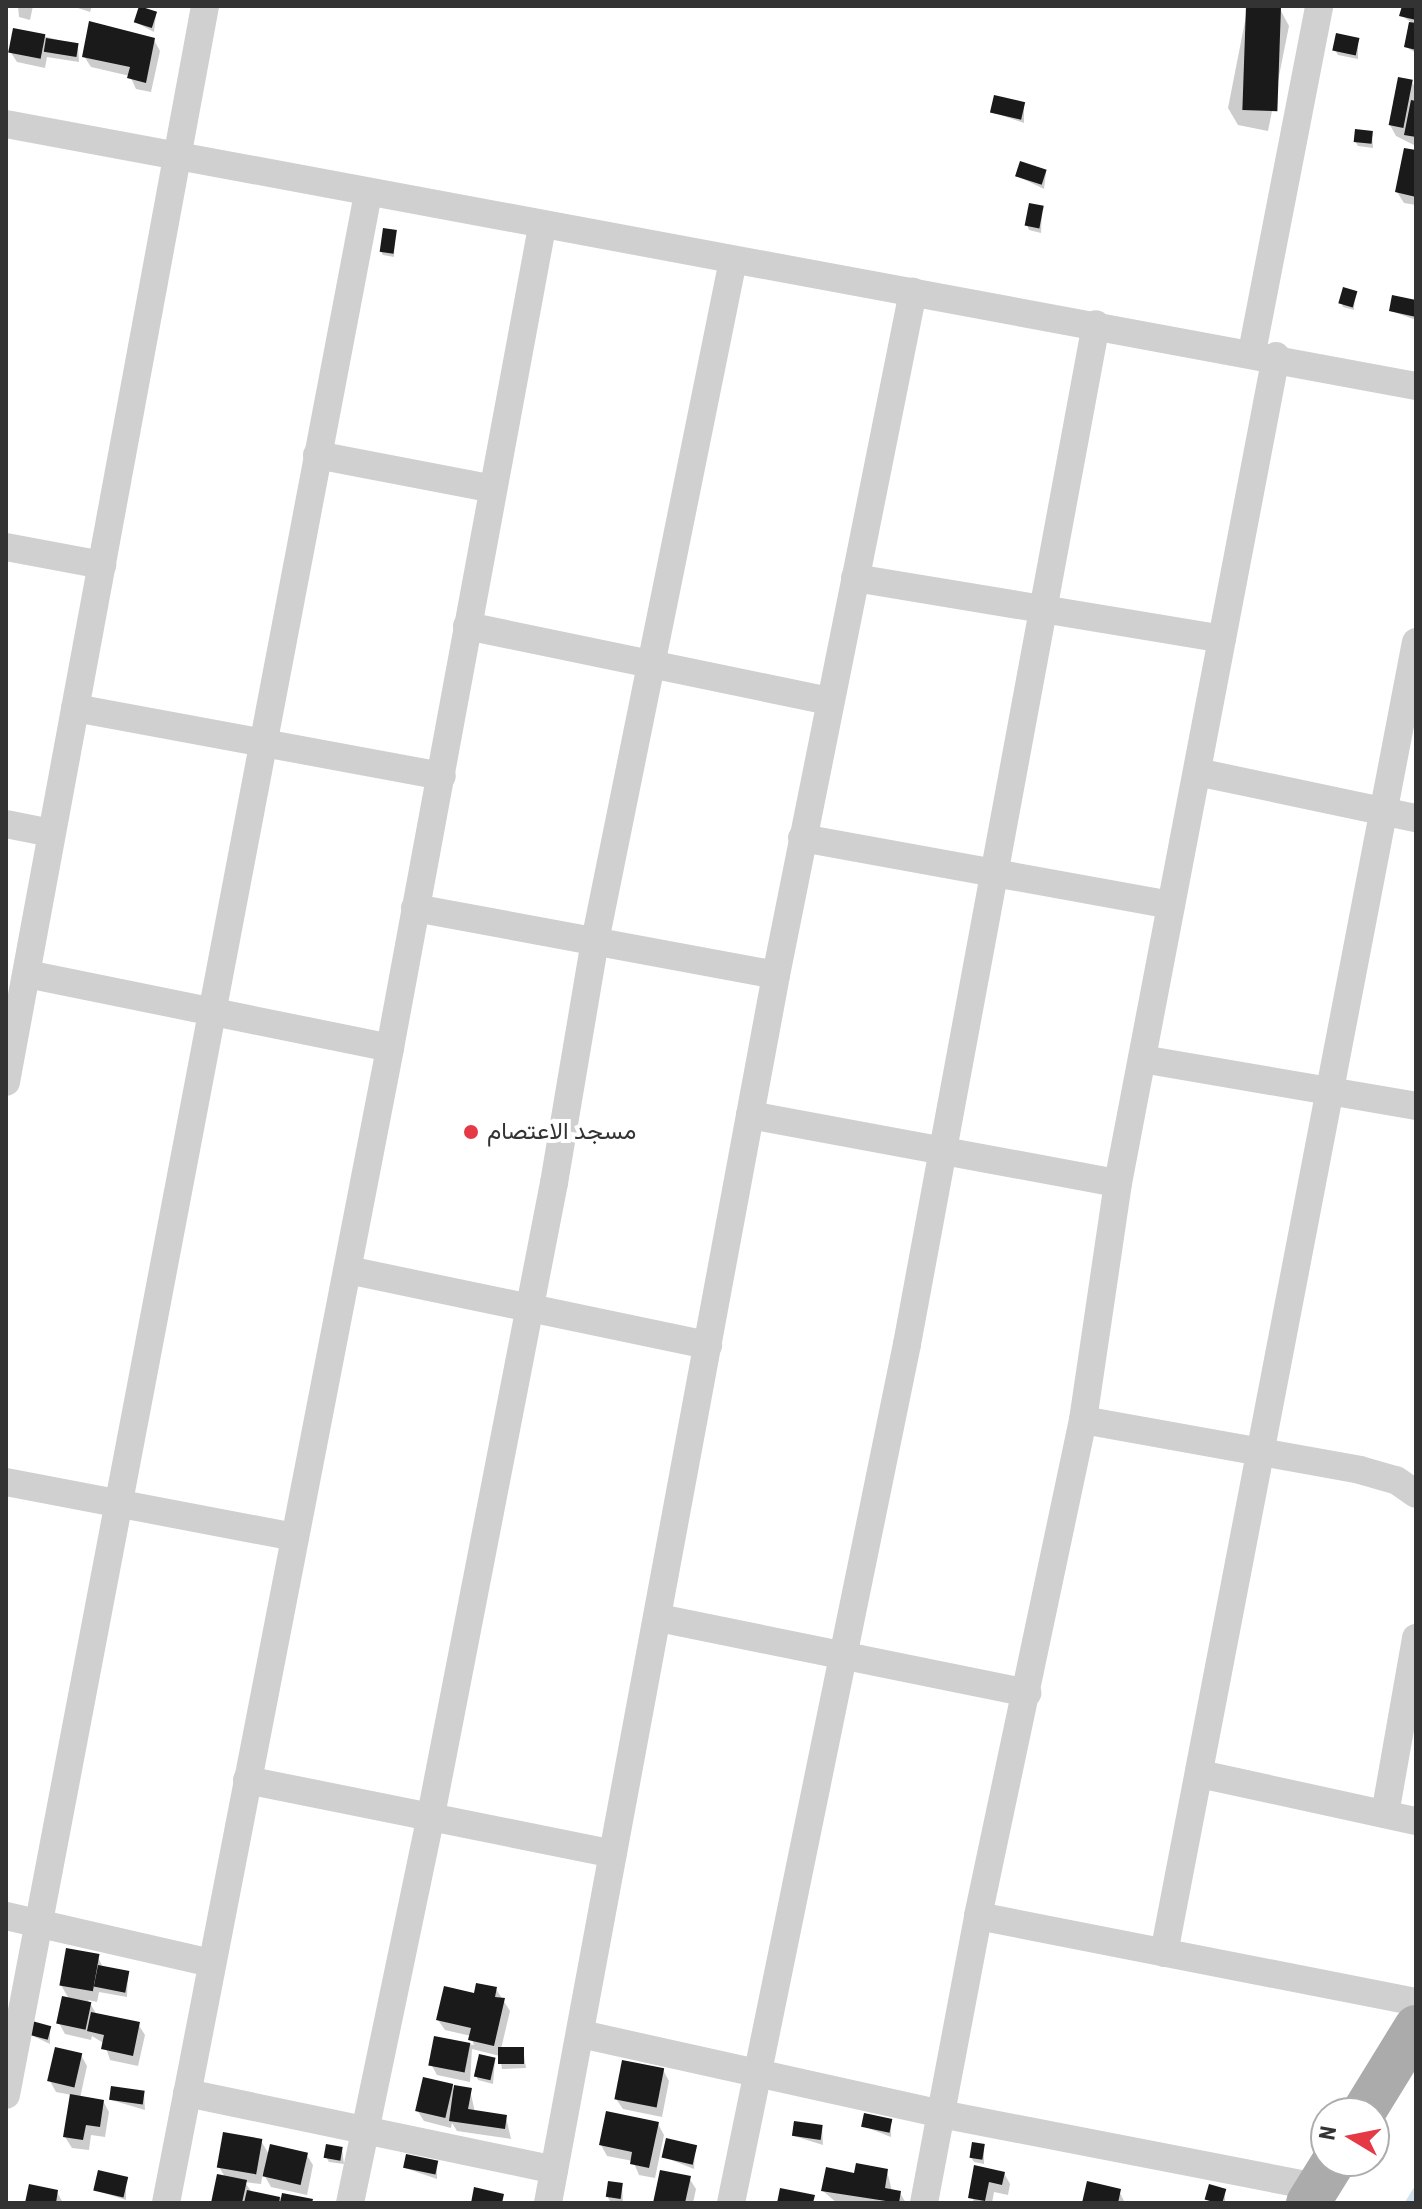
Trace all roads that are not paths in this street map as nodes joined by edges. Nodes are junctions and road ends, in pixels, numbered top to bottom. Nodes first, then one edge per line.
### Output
1 (205, 6) edge
2 (1319, 6) edge
3 (6, 124) edge
4 (177, 156) junction
5 (368, 194) junction
6 (542, 227) junction
7 (733, 260) junction
8 (913, 292) junction
9 (1096, 324) junction
10 (1264, 354) junction
11 (1416, 386) edge
12 (317, 455) junction
13 (493, 489) junction
14 (6, 547) edge
15 (102, 565) junction
16 (855, 578) junction
17 (1042, 607) junction
18 (467, 626) junction
19 (1222, 639) junction
20 (1416, 642) edge
21 (651, 664) junction
22 (830, 701) junction
23 (75, 708) junction
24 (263, 743) junction
25 (1197, 772) junction
26 (442, 776) junction
27 (1384, 812) junction
28 (1416, 818) edge
29 (6, 824) edge
30 (51, 833) junction
31 (802, 838) junction
32 (994, 875) junction
33 (1171, 905) junction
34 (415, 908) junction
35 (595, 941) junction
36 (27, 974) junction
37 (776, 975) junction
38 (214, 1012) junction
39 (390, 1048) junction
40 (1142, 1059) junction
41 (6, 1082) edge
42 (1332, 1090) junction
43 (1416, 1106) edge
44 (750, 1115) junction
45 (943, 1151) junction
46 (1118, 1183) junction
47 (348, 1270) junction
48 (528, 1308) junction
49 (708, 1345) junction
50 (1083, 1420) junction
51 (1259, 1455) junction
52 (6, 1482) edge
53 (1416, 1494) edge
54 (120, 1506) junction
55 (295, 1537) junction
56 (659, 1618) junction
57 (1416, 1638) edge
58 (845, 1654) junction
59 (1027, 1693) junction
60 (1200, 1774) junction
61 (247, 1780) junction
62 (1385, 1814) junction
63 (431, 1815) junction
64 (1416, 1821) edge
65 (613, 1854) junction
66 (6, 1916) edge
67 (978, 1916) junction
68 (40, 1923) junction
69 (1164, 1953) junction
70 (212, 1963) junction
71 (1416, 2002) edge
72 (1416, 2027) edge
73 (581, 2034) junction
74 (755, 2073) junction
75 (187, 2093) junction
76 (6, 2095) edge
77 (1373, 2097) edge
78 (941, 2114) junction
79 (363, 2130) junction
80 (554, 2170) junction
81 (1320, 2184) edge
82 (166, 2203) edge
83 (350, 2203) edge
84 (548, 2203) edge
85 (731, 2203) edge
86 (924, 2203) edge

1 - 4 street
2 - 10 street
3 - 4 street
4 - 5 street
4 - 15 street
5 - 6 street
5 - 12 street
6 - 7 street
6 - 13 street
7 - 8 street
7 - 21 street
8 - 9 street
8 - 16 street
9 - 10 street
9 - 17 street
10 - 11 street
10 - 19 street
12 - 13 street
12 - 24 street
13 - 18 street
14 - 15 street
15 - 23 street
16 - 17 street
16 - 22 street
17 - 19 street
17 - 32 street
18 - 21 street
18 - 26 street
19 - 25 street
20 - 27 street
21 - 22 street
21 - 35 street
22 - 31 street
23 - 24 street
23 - 30 street
24 - 26 street
24 - 38 street
25 - 27 street
25 - 33 street
26 - 34 street
27 - 28 street
27 - 42 street
29 - 30 street
30 - 36 street
31 - 32 street
31 - 37 street
32 - 33 street
32 - 45 street
33 - 40 street
34 - 35 street
34 - 39 street
35 - 37 street
35 - 48 street
36 - 38 street
36 - 41 street
37 - 44 street
38 - 39 street
38 - 54 street
39 - 47 street
40 - 42 street
40 - 46 street
42 - 43 street
42 - 51 street
44 - 45 street
44 - 49 street
45 - 46 street
45 - 58 street
46 - 50 street
47 - 48 street
47 - 55 street
48 - 49 street
48 - 63 street
49 - 56 street
50 - 51 street
50 - 59 street
51 - 53 street
51 - 60 street
52 - 54 street
54 - 55 street
54 - 68 street
55 - 61 street
56 - 58 street
56 - 65 street
57 - 62 street
58 - 59 street
58 - 74 street
59 - 67 street
60 - 62 street
60 - 69 street
61 - 63 street
61 - 70 street
62 - 64 street
63 - 65 street
63 - 79 street
65 - 73 street
66 - 68 street
67 - 69 street
67 - 78 street
68 - 70 street
68 - 76 street
69 - 71 street
70 - 75 street
72 - 77 main road
73 - 74 street
73 - 80 street
74 - 78 street
74 - 85 street
75 - 79 street
75 - 82 street
78 - 81 street
78 - 86 street
79 - 80 street
79 - 83 street
80 - 84 street

